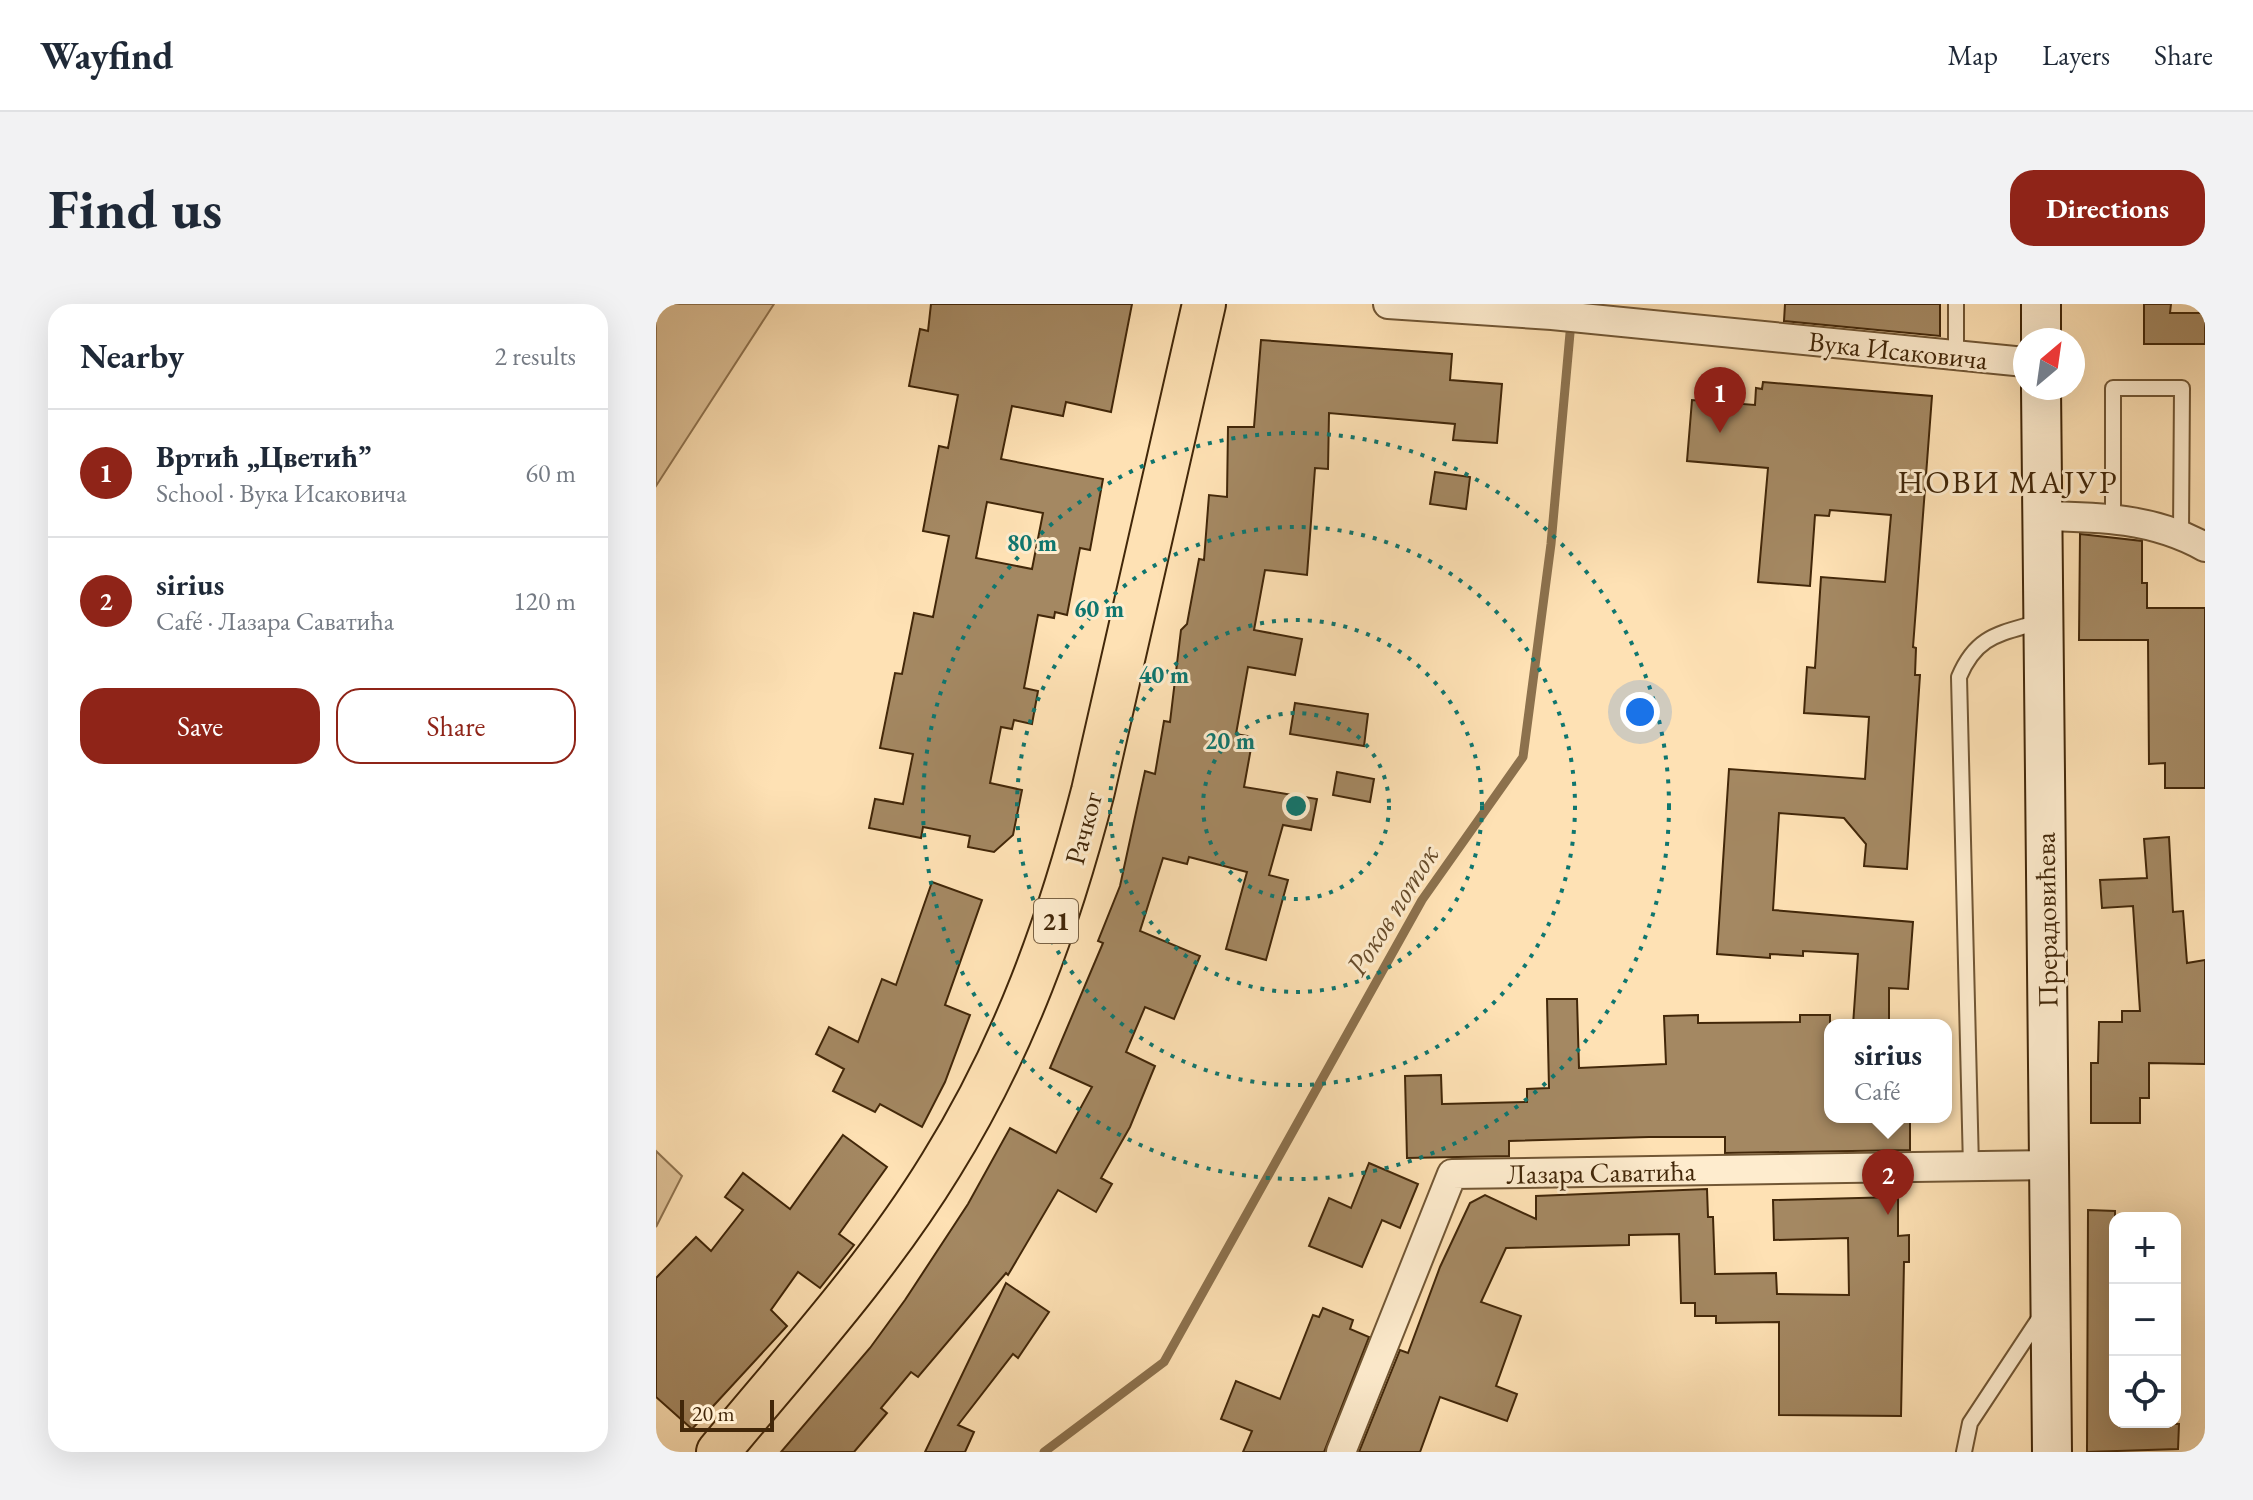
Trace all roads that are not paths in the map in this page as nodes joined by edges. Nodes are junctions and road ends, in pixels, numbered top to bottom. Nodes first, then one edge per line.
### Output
1 (1204, 304) edge
2 (1388, 304) edge
3 (1956, 304) edge
4 (2041, 304) edge
5 (2041, 328) edge
6 (1956, 355) junction
7 (2013, 361) edge
8 (2041, 400) edge
9 (2042, 516) junction
10 (2113, 518) junction
11 (2193, 540) edge
12 (2042, 621) junction
13 (2050, 1165) junction
14 (1971, 1167) junction
15 (2051, 1300) junction
16 (718, 1452) edge
17 (1341, 1452) edge
18 (1964, 1452) edge
19 (2052, 1452) edge

1 - 16 main road, Рачког / 21
2 - 6 street, Вука Исаковича
3 - 6 lane
4 - 5 main road
6 - 7 street, Вука Исаковича
8 - 9 main road, Прерадовићева
9 - 10 street
9 - 12 main road, Прерадовићева
10 - 11 street
10 - 11 lane
12 - 13 main road, Прерадовићева
12 - 14 lane
13 - 14 street, Лазара Саватића
13 - 15 main road, Прерадовићева
14 - 17 street, Лазара Саватића
15 - 18 lane
15 - 19 main road, Прерадовићева

